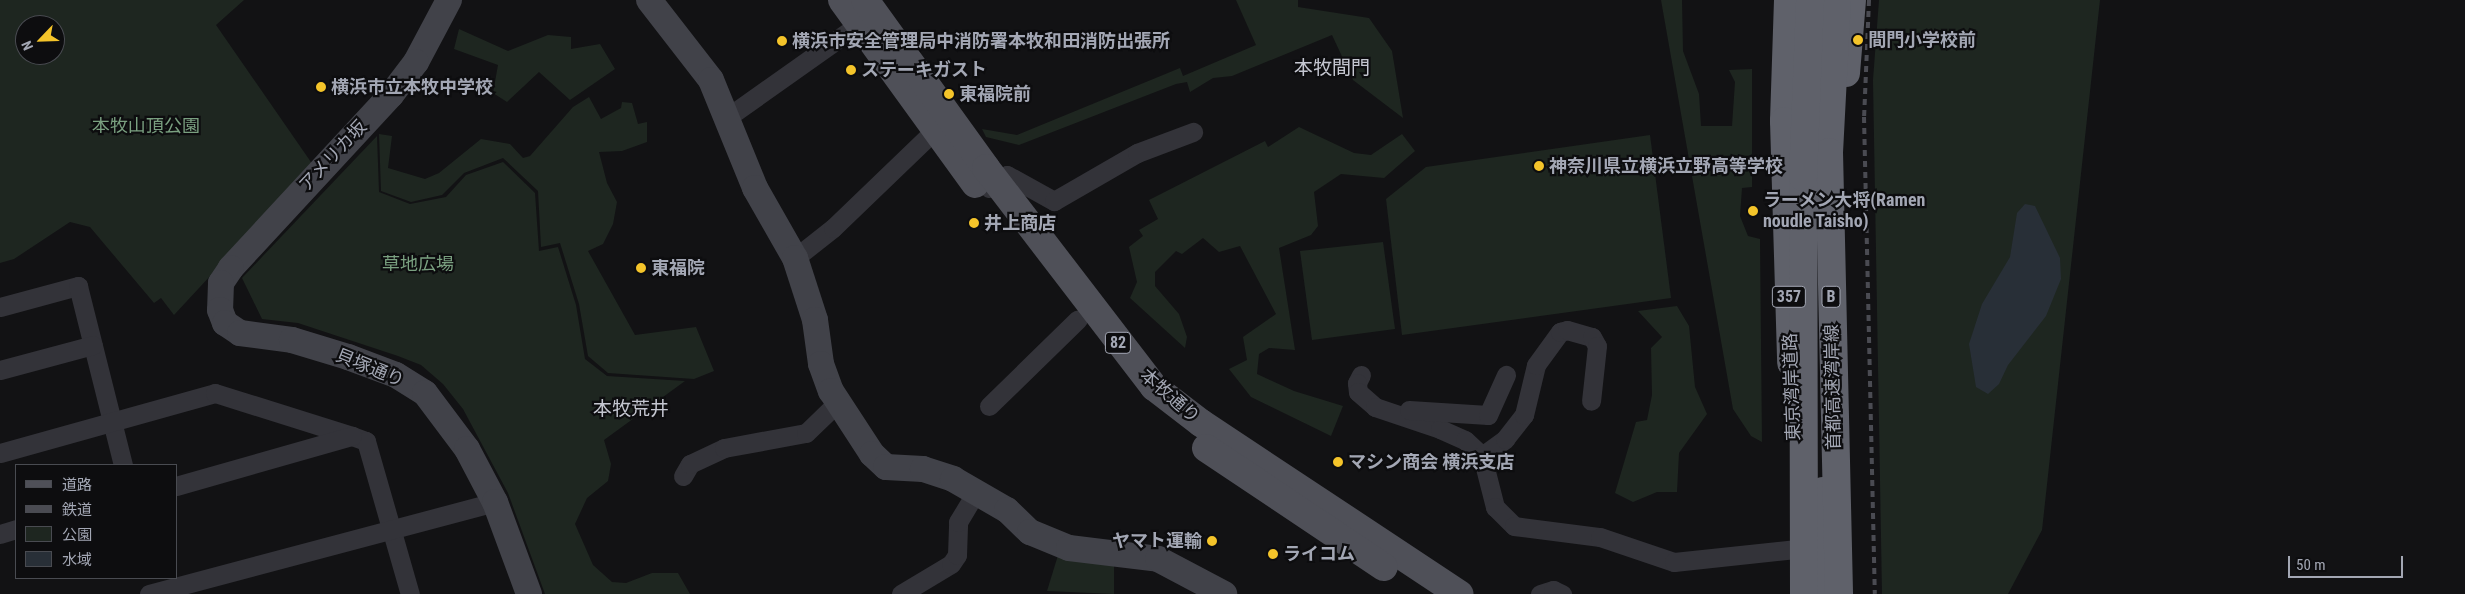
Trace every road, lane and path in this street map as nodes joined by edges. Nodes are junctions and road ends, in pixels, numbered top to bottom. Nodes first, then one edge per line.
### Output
1 (449, 0) edge
2 (649, 0) edge
3 (842, 0) edge
4 (1788, 0) edge
5 (1810, 0) edge
6 (1814, 0) edge
7 (1833, 0) edge
8 (1837, 0) edge
9 (1852, 0) edge
10 (862, 12) edge
11 (725, 119) junction
12 (950, 121) junction
13 (1193, 132) dead end
14 (989, 188) junction
15 (794, 258) junction
16 (0, 307) edge
17 (220, 310) joint
18 (1078, 319) junction
19 (93, 345) junction
20 (0, 370) edge
21 (1361, 375) dead end
22 (1506, 375) dead end
23 (1591, 401) dead end
24 (837, 403) junction
25 (989, 406) dead end
26 (1375, 407) junction
27 (112, 422) junction
28 (352, 436) junction
29 (0, 453) edge
30 (1482, 456) junction
31 (123, 464) edge
32 (683, 476) dead end
33 (178, 485) edge
34 (977, 490) junction
35 (495, 502) junction
36 (391, 528) junction
37 (15, 529) edge
38 (0, 534) edge
39 (1824, 546) junction
40 (1797, 548) junction
41 (149, 594) edge
42 (410, 594) edge
43 (529, 594) edge
44 (901, 594) edge
45 (1224, 594) edge
46 (1425, 594) edge
47 (1459, 594) edge
48 (1540, 594) edge
49 (1562, 594) edge
50 (1798, 594) edge
51 (1804, 594) edge
52 (1809, 594) edge
53 (1824, 594) edge
54 (1835, 594) edge
55 (1839, 594) edge

1 - 17 street, アメリカ坂
2 - 11 street
3 - 10 main road, 本牧通り / 82
4 - 40 highway, 東京湾岸道路 / 357
5 - 51 highway, 首都高速湾岸線 / B, bridge
6 - 52 highway, 東京湾岸道路 / 357
7 - 54 highway, 東京湾岸道路 / 357, bridge
8 - 55 highway, 首都高速湾岸線 / B, bridge
9 - 39 highway, 東京湾岸道路 / 357
10 - 11 street
10 - 12 main road, 本牧通り / 82
11 - 15 street
12 - 14 main road, 本牧通り / 82
12 - 15 street
13 - 14 street
14 - 18 main road, 本牧通り / 82
14 - 47 main road, 本牧通り / 82
15 - 24 street
16 - 19 street
17 - 35 street, 貝塚通り
18 - 25 street
18 - 46 main road, 本牧通り / 82
19 - 20 street
19 - 27 street
21 - 26 street
22 - 26 street
23 - 30 street
24 - 32 street
24 - 34 street
26 - 30 street
27 - 28 street
27 - 29 street
27 - 31 street
28 - 33 street
28 - 36 street
30 - 40 street
34 - 44 street
34 - 45 street
35 - 36 street
35 - 43 street, 貝塚通り
36 - 41 street
36 - 42 street
37 - 38 street
39 - 40 street
39 - 53 highway, 東京湾岸道路 / 357
40 - 50 highway, 東京湾岸道路 / 357
48 - 49 street

